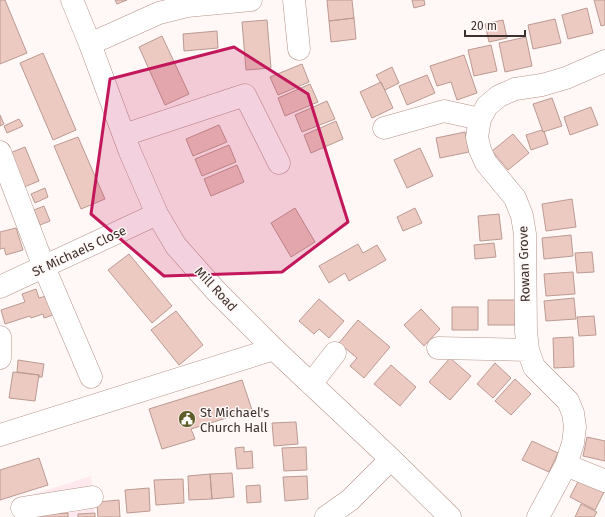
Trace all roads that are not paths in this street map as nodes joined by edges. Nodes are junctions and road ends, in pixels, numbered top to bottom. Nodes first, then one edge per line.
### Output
1 (72, 0) edge
2 (251, 0) edge
3 (294, 0) edge
4 (90, 44) junction
5 (299, 50) dead end
6 (605, 61) edge
7 (480, 119) junction
8 (384, 128) dead end
9 (124, 135) junction
10 (0, 152) edge
11 (279, 163) dead end
12 (158, 214) junction
13 (44, 267) junction
14 (0, 287) edge
15 (0, 337) edge
16 (438, 348) dead end
17 (274, 349) junction
18 (528, 350) junction
19 (335, 353) dead end
20 (0, 358) edge
21 (91, 377) dead end
22 (311, 384) junction
23 (0, 435) edge
24 (391, 459) junction
25 (566, 465) junction
26 (605, 481) edge
27 (79, 505) edge
28 (22, 508) dead end
29 (326, 517) edge
30 (450, 517) edge
31 (538, 517) edge

1 - 4 street, Mill Road
2 - 4 street
3 - 5 street
4 - 9 street, Mill Road
6 - 7 street, Rowan Grove
7 - 8 street
7 - 18 street, Rowan Grove
9 - 11 street
9 - 12 street, Mill Road
10 - 13 street
12 - 13 street, St Michaels Close
12 - 17 street, Mill Road
13 - 14 street, St Michaels Close
13 - 21 street
15 - 20 street
16 - 18 street
17 - 22 street, Mill Road
17 - 23 street
18 - 25 street, Rowan Grove
19 - 22 street
22 - 24 street, Mill Road
24 - 29 street
24 - 30 street, Mill Road
25 - 26 street
25 - 31 street, Rowan Grove
27 - 28 street

